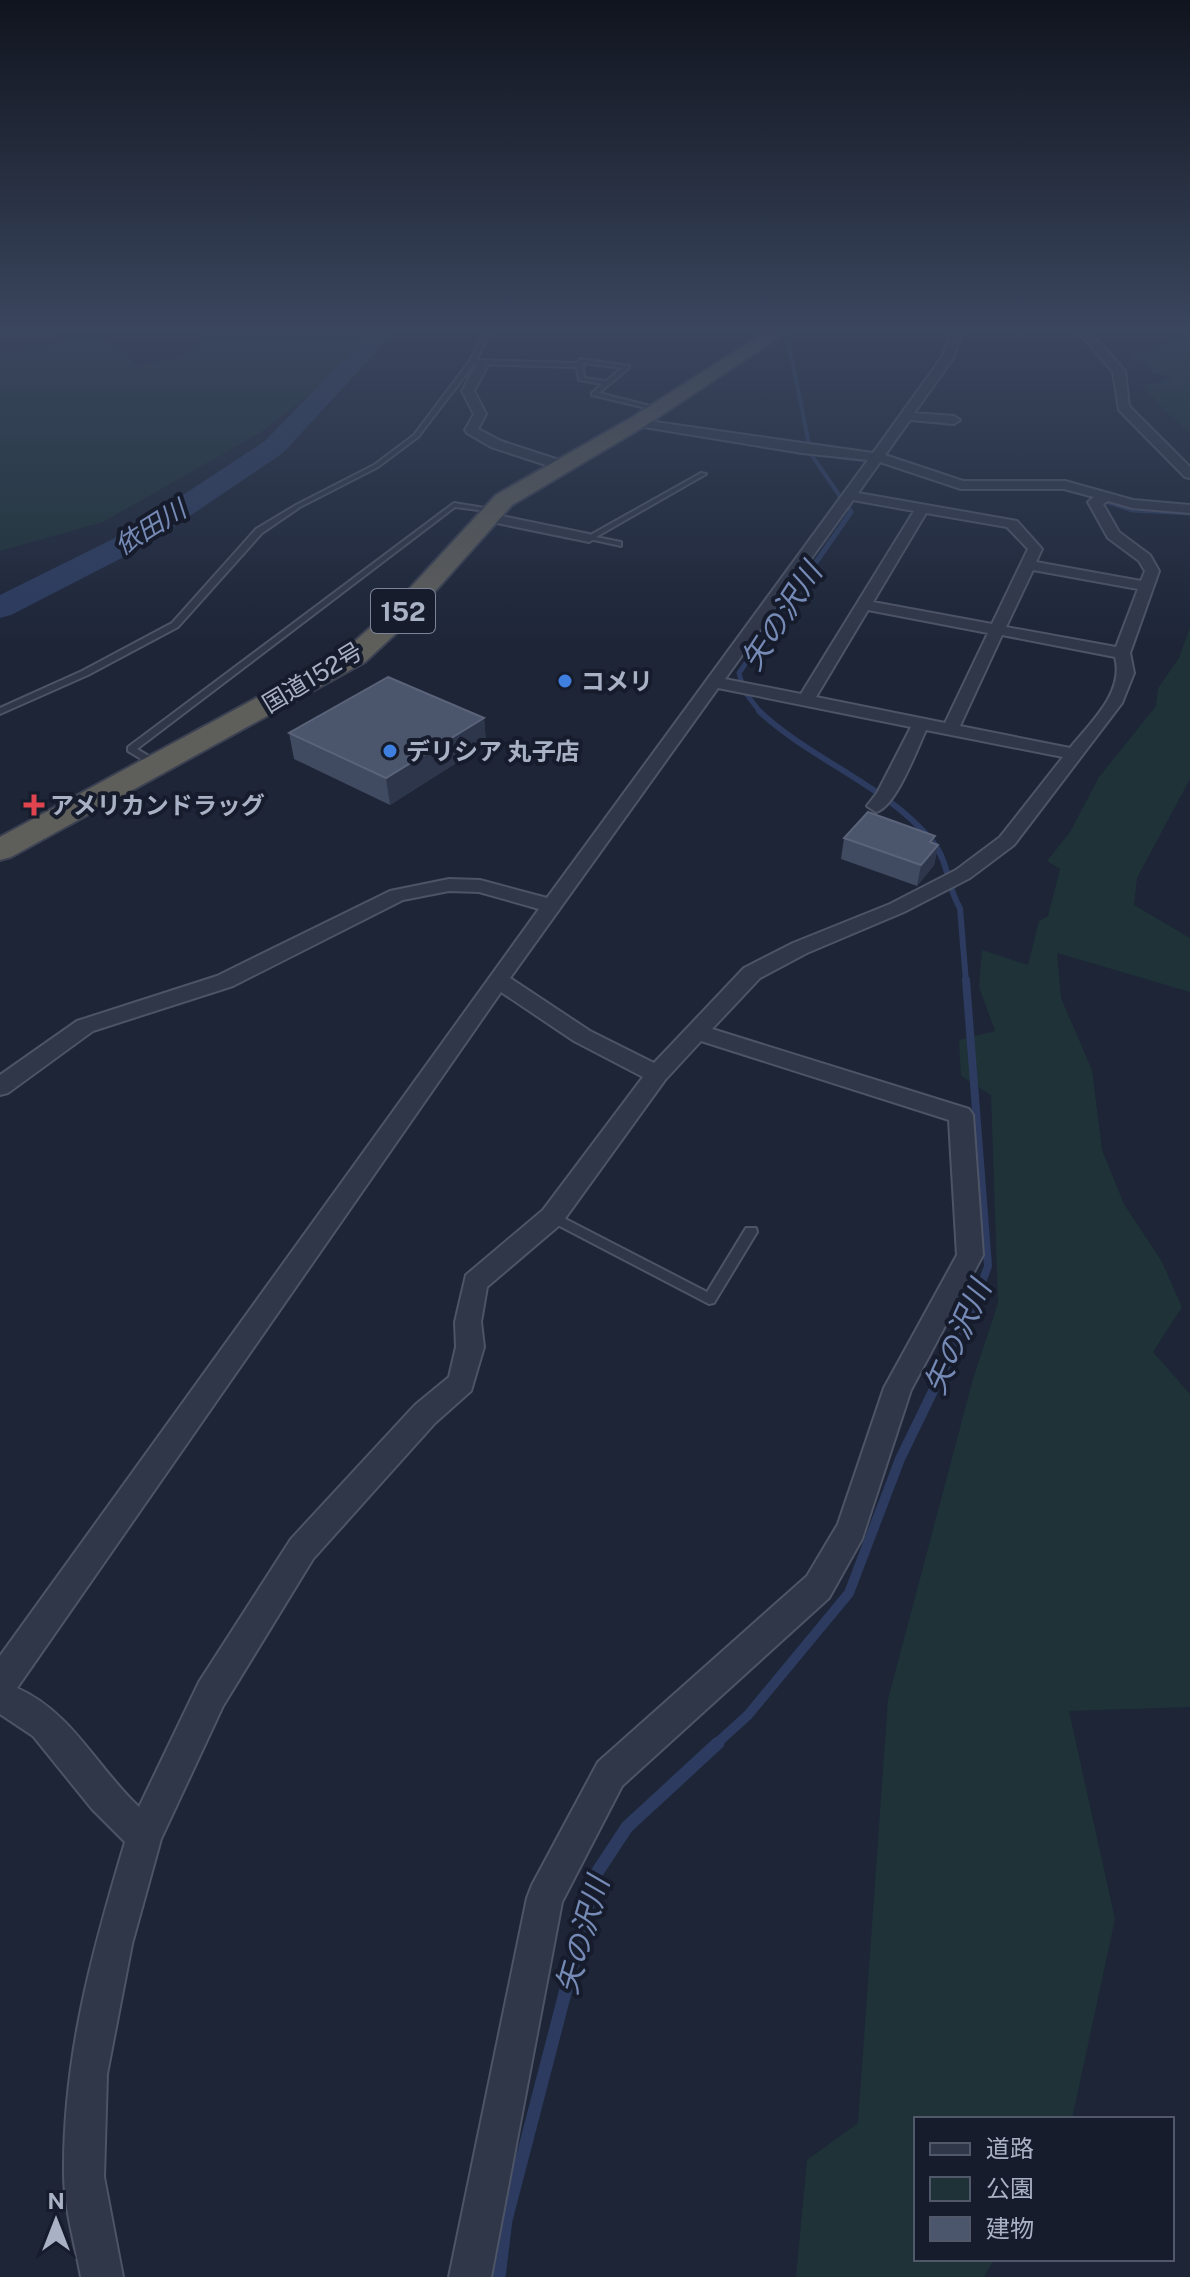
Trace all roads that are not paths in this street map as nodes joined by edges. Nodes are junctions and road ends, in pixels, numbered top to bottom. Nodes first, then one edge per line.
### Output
1 (419, 432) edge
2 (475, 432) edge
3 (621, 432) edge
4 (724, 432) edge
5 (895, 432) edge
6 (1148, 432) edge
7 (875, 460) junction
8 (563, 466) junction
9 (703, 474) dead end
10 (1190, 474) edge
11 (1102, 499) junction
12 (845, 500) junction
13 (922, 509) junction
14 (1190, 509) edge
15 (490, 513) junction
16 (589, 538) junction
17 (618, 544) dead end
18 (1029, 565) junction
19 (1145, 586) junction
20 (864, 605) junction
21 (995, 629) junction
22 (1122, 653) junction
23 (715, 682) junction
24 (806, 700) junction
25 (0, 711) edge
26 (920, 725) junction
27 (950, 730) junction
28 (1072, 754) junction
29 (159, 766) junction
30 (880, 801) dead end
31 (0, 850) edge
32 (553, 906) junction
33 (498, 980) junction
34 (697, 1032) junction
35 (657, 1074) junction
36 (0, 1087) edge
37 (552, 1217) junction
38 (751, 1232) dead end
39 (0, 1684) edge
40 (0, 1697) edge
41 (144, 1836) junction
42 (102, 2277) edge
43 (470, 2277) edge

1 - 25 lane
2 - 8 street
3 - 8 highway, 国道152号 / 152
4 - 7 street
5 - 7 street
6 - 10 street
7 - 11 street
7 - 12 street
8 - 15 highway, 国道152号 / 152
9 - 16 lane
11 - 14 street
11 - 19 street
12 - 13 street
12 - 23 street
13 - 18 street
13 - 20 street
15 - 16 street
15 - 29 highway, 国道152号 / 152
15 - 29 lane
16 - 17 lane
18 - 19 street
18 - 21 street
19 - 22 street
20 - 21 street
20 - 24 street
21 - 22 street
21 - 27 street
22 - 28 street
23 - 24 street
23 - 32 street
24 - 26 street
26 - 27 street
26 - 30 street
27 - 28 street
28 - 34 street
29 - 31 highway, 国道152号 / 152
32 - 33 street
32 - 36 street
33 - 35 street
33 - 39 street
34 - 35 street
34 - 43 street
35 - 37 street
37 - 38 lane
37 - 41 street
40 - 41 street
41 - 42 street

